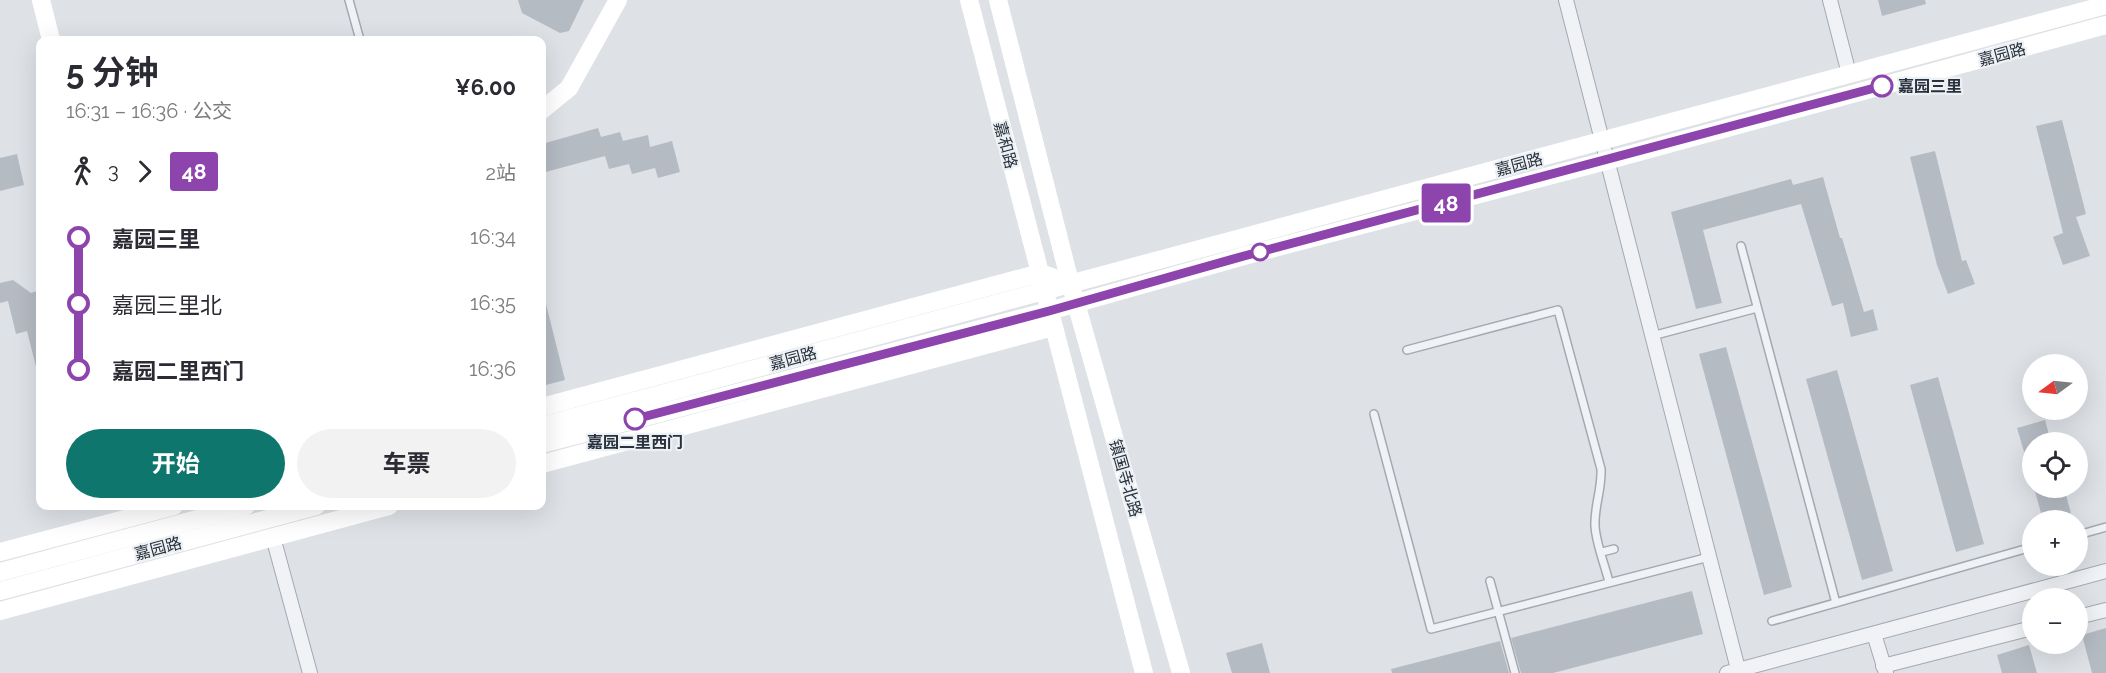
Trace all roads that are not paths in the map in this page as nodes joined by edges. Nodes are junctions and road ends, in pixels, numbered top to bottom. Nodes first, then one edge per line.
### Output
1 (41, 0) edge
2 (349, 0) edge
3 (618, 0) edge
4 (969, 0) edge
5 (999, 0) edge
6 (1566, 0) edge
7 (1830, 0) edge
8 (2106, 5) edge
9 (2106, 25) edge
10 (50, 36) edge
11 (359, 36) edge
12 (1849, 74) junction
13 (546, 107) edge
14 (1601, 142) junction
15 (1606, 161) junction
16 (1741, 246) dead end
17 (1042, 281) junction
18 (1070, 282) junction
19 (1076, 304) junction
20 (1757, 308) junction
21 (1051, 319) junction
22 (1652, 336) junction
23 (1407, 350) dead end
24 (546, 406) edge
25 (1374, 414) dead end
26 (546, 425) edge
27 (546, 443) edge
28 (546, 463) edge
29 (159, 510) edge
30 (231, 510) edge
31 (300, 510) edge
32 (374, 510) edge
33 (2106, 527) edge
34 (2088, 532) edge
35 (273, 537) junction
36 (1614, 549) dead end
37 (2022, 551) edge
38 (0, 552) edge
39 (1602, 552) junction
40 (1708, 557) junction
41 (2106, 571) edge
42 (0, 572) edge
43 (1490, 581) dead end
44 (1609, 582) junction
45 (0, 591) edge
46 (1836, 603) junction
47 (2106, 610) edge
48 (0, 611) edge
49 (1498, 611) junction
50 (2088, 614) edge
51 (1772, 621) dead end
52 (2022, 631) edge
53 (1874, 634) junction
54 (1885, 669) edge
55 (1734, 672) edge
56 (310, 673) edge
57 (1144, 673) edge
58 (1181, 673) edge
59 (1515, 673) edge

1 - 10 main road
2 - 11 lane
3 - 13 main road
4 - 17 main road, 嘉和路
5 - 18 main road, 嘉和路
6 - 14 street
7 - 12 street
8 - 12 main road, 嘉园路
9 - 15 main road, 嘉园路
12 - 14 main road, 嘉园路
14 - 15 street
14 - 18 main road, 嘉园路
15 - 19 main road, 嘉园路
15 - 22 street
16 - 20 lane
17 - 18 main road, 嘉园路
17 - 21 main road, 镇国寺北路
17 - 24 main road
17 - 26 main road, 嘉园路
18 - 19 main road, 镇国寺北路
19 - 21 main road, 嘉园路
19 - 58 main road, 镇国寺北路
20 - 22 lane
20 - 46 lane
21 - 27 main road, 嘉园路
21 - 28 main road
21 - 57 main road, 镇国寺北路
22 - 40 street
23 - 39 lane
25 - 49 lane
29 - 38 main road
30 - 42 main road, 嘉园路
31 - 45 main road, 嘉园路
32 - 35 main road
33 - 34 lane
35 - 48 main road
35 - 56 street
36 - 39 lane
37 - 46 lane
39 - 44 lane
40 - 44 lane
40 - 55 street
41 - 53 street
43 - 49 lane
44 - 49 lane
46 - 51 lane
47 - 50 street
49 - 59 lane
52 - 54 street
53 - 54 street
53 - 55 street

